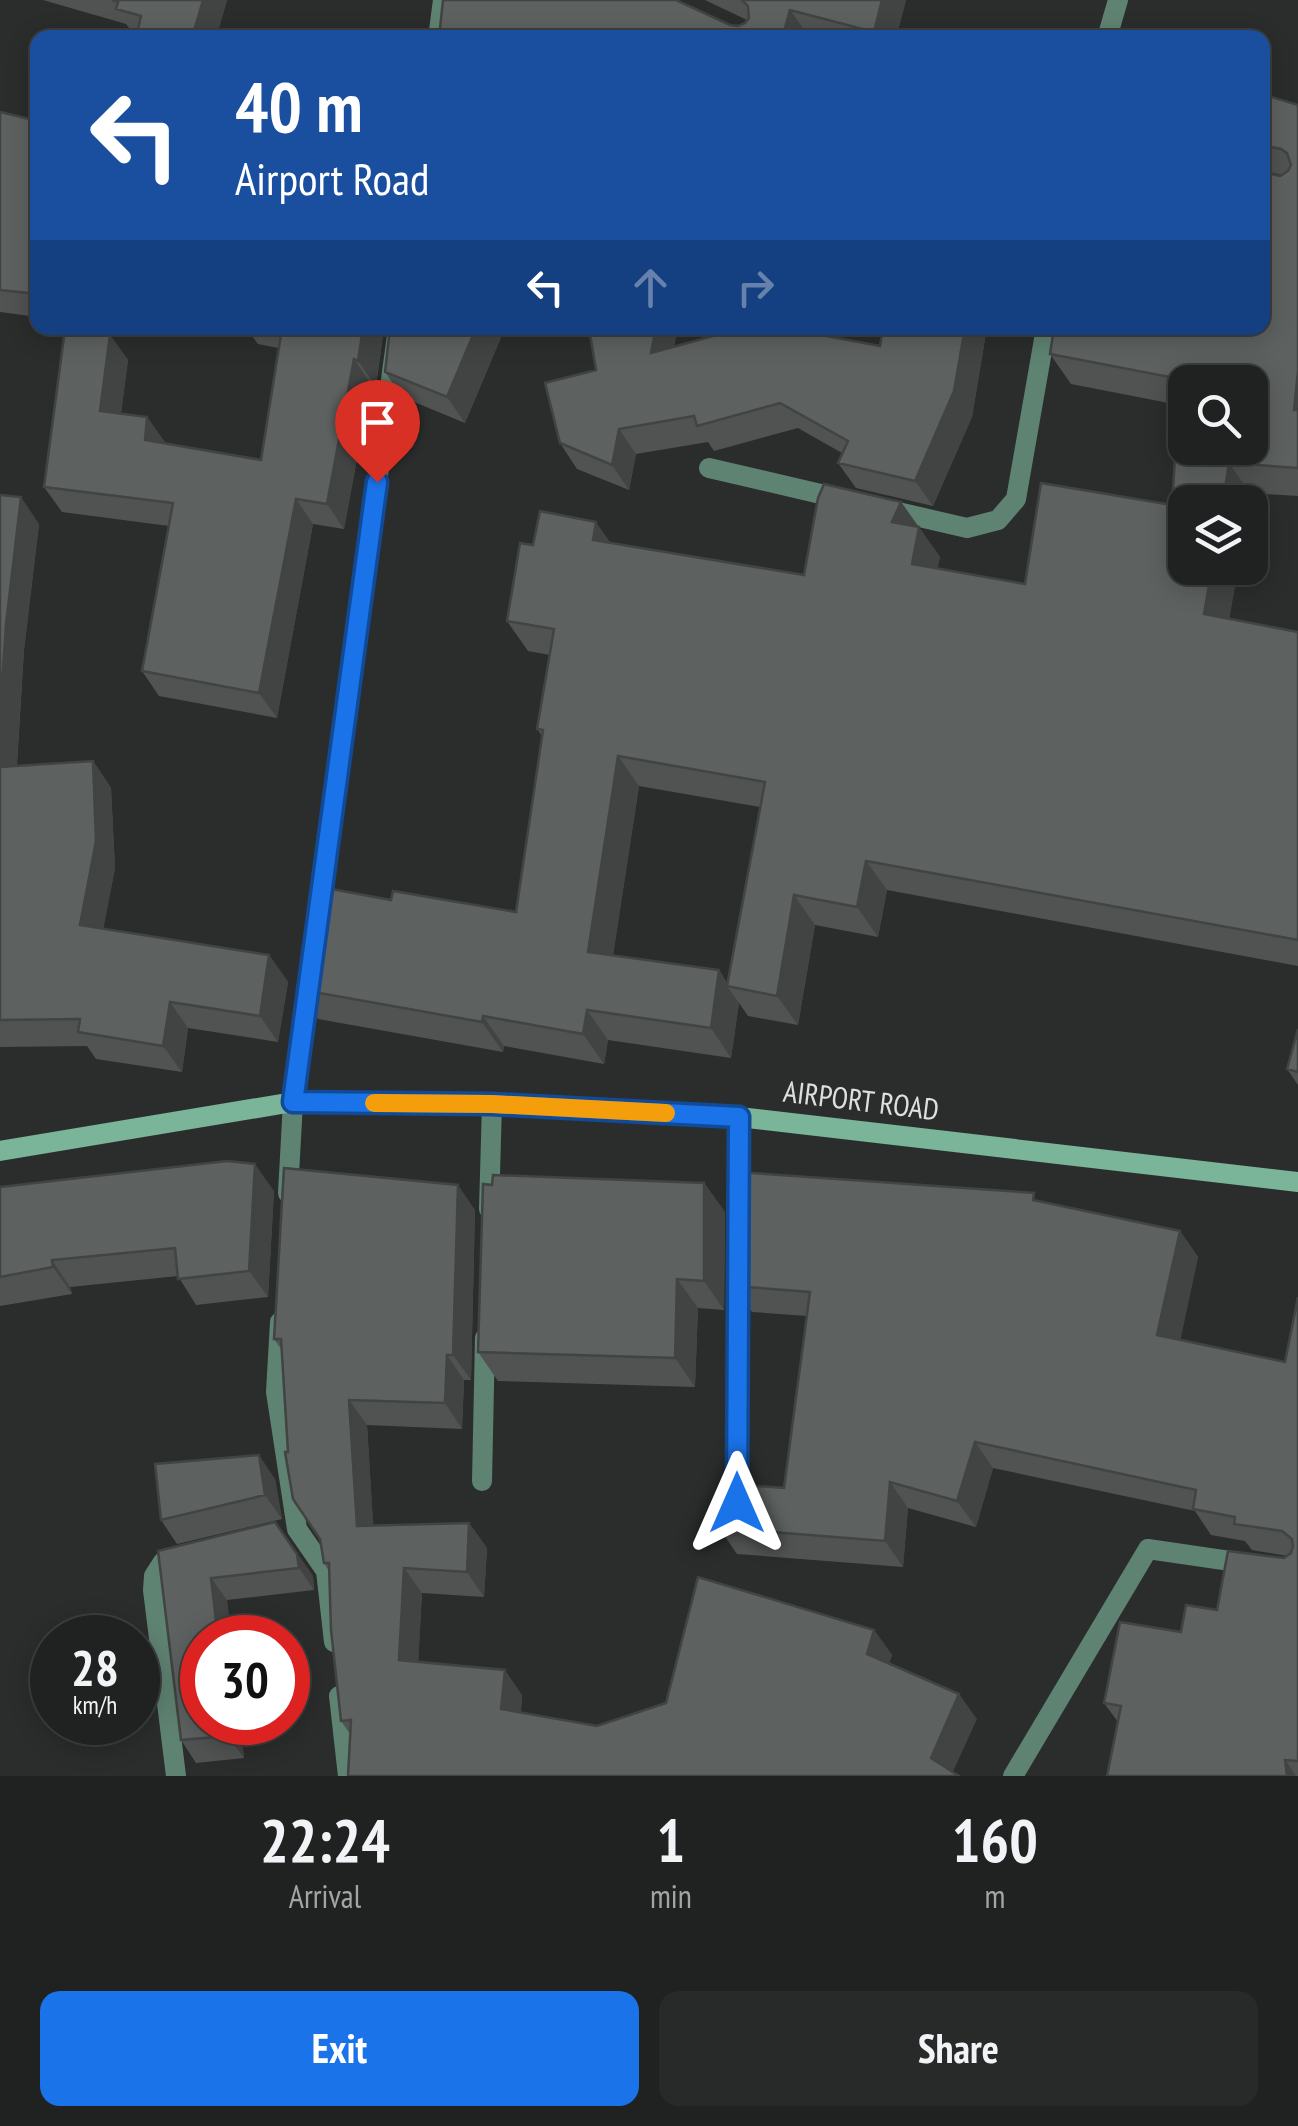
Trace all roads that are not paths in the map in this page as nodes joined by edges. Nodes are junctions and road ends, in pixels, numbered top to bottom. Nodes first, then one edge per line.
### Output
1 (443, 0) edge
2 (1118, 0) edge
3 (439, 30) edge
4 (1109, 30) edge
5 (397, 335) edge
6 (1045, 335) edge
7 (709, 468) dead end
8 (317, 928) edge
9 (312, 966) edge
10 (293, 1102) junction
11 (492, 1104) junction
12 (739, 1117) junction
13 (0, 1152) edge
14 (1298, 1182) edge
15 (739, 1214) edge
16 (286, 1218) edge
17 (488, 1223) edge
18 (738, 1252) edge
19 (282, 1296) edge
20 (486, 1322) edge
21 (482, 1481) dead end
22 (734, 1523) edge
23 (201, 1553) edge
24 (1298, 1570) edge
25 (176, 1776) edge
26 (348, 1776) edge
27 (1012, 1776) edge

1 - 3 street
2 - 4 street
5 - 8 street
6 - 7 street
9 - 10 street
10 - 11 street, AIRPORT ROAD
10 - 13 street, AIRPORT ROAD
10 - 16 street
11 - 12 street, AIRPORT ROAD
11 - 17 street
12 - 14 street, AIRPORT ROAD
12 - 15 street
18 - 22 street
19 - 26 street
20 - 21 street
23 - 25 street
24 - 27 street

